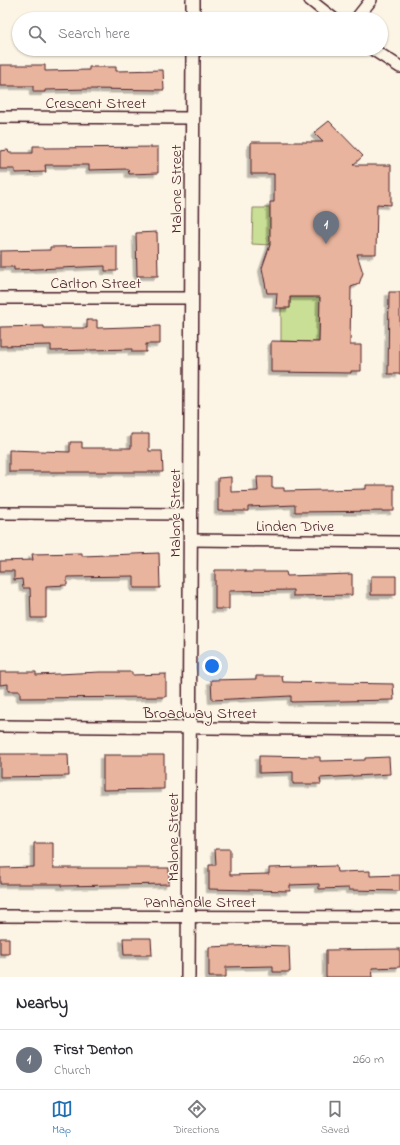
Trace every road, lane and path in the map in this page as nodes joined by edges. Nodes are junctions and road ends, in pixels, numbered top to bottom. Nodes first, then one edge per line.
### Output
1 (193, 0) edge
2 (310, 0) edge
3 (371, 0) edge
4 (193, 12) edge
5 (325, 12) edge
6 (362, 12) edge
7 (193, 56) edge
8 (383, 56) edge
9 (400, 67) edge
10 (0, 117) edge
11 (193, 118) junction
12 (0, 298) edge
13 (192, 298) junction
14 (0, 513) edge
15 (191, 514) junction
16 (190, 540) junction
17 (400, 542) edge
18 (0, 726) edge
19 (190, 728) junction
20 (400, 730) edge
21 (0, 916) edge
22 (189, 917) junction
23 (400, 917) edge
24 (188, 977) edge

1 - 4 street
2 - 5 street
3 - 6 street
7 - 11 street, Malone Street
8 - 9 street
10 - 11 street, Crescent Street
11 - 13 street, Malone Street
12 - 13 street, Carlton Street
13 - 15 street, Malone Street
14 - 15 street
15 - 16 street, Malone Street
16 - 17 street, Linden Drive
16 - 19 street, Malone Street
18 - 19 street, Broadway Street
19 - 20 street, Broadway Street
19 - 22 street, Malone Street
21 - 22 street, Panhandle Street
22 - 23 street, Panhandle Street
22 - 24 street, Malone Street

